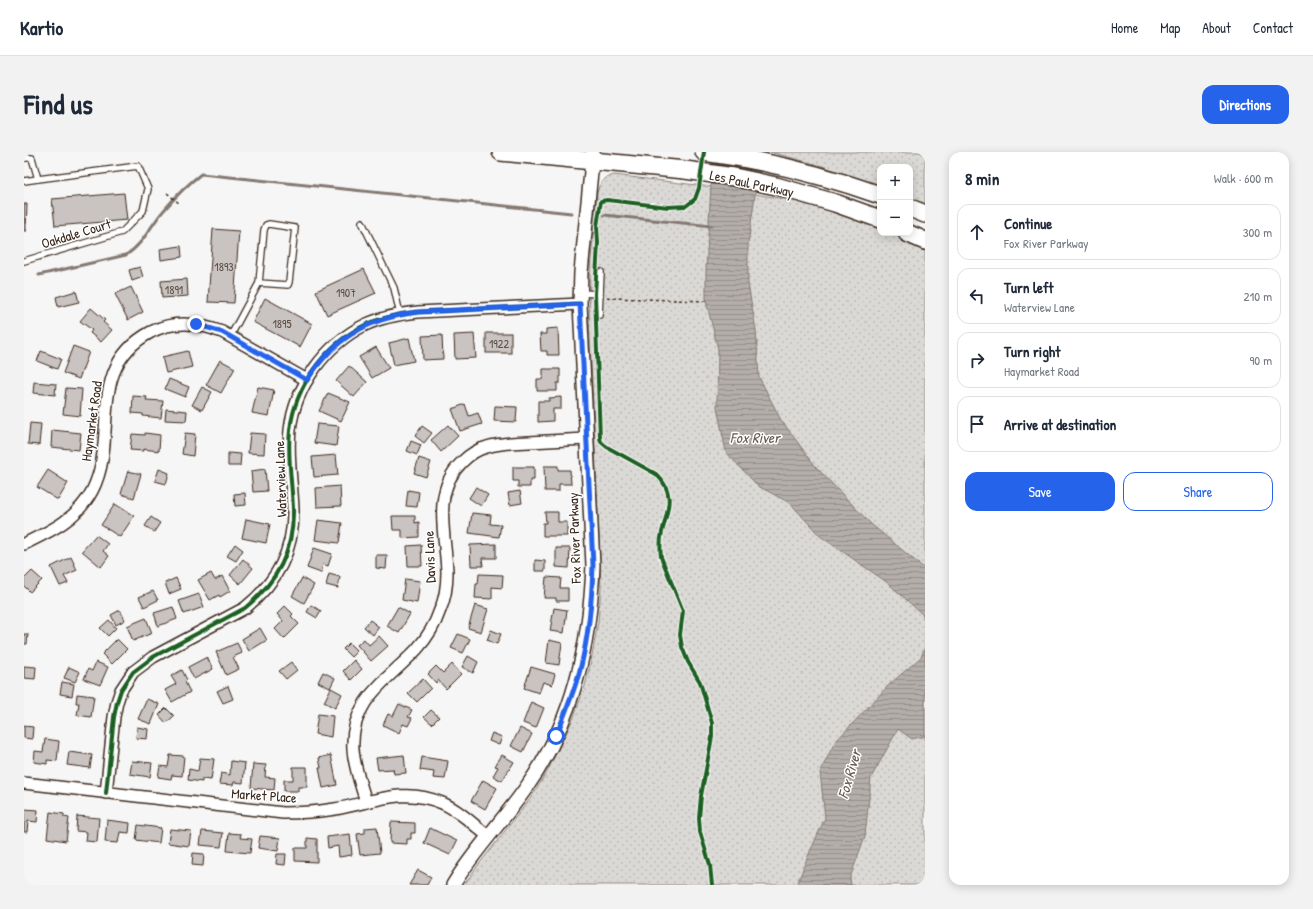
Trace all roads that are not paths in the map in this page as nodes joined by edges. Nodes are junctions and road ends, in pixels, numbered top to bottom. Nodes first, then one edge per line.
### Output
1 (501, 152) edge
2 (704, 152) edge
3 (593, 156) edge
4 (24, 158) edge
5 (38, 179) junction
6 (24, 180) edge
7 (877, 195) edge
8 (913, 209) edge
9 (925, 214) edge
10 (877, 218) edge
11 (362, 222) dead end
12 (913, 236) edge
13 (925, 241) edge
14 (24, 261) edge
15 (601, 272) dead end
16 (259, 283) junction
17 (599, 294) junction
18 (580, 298) junction
19 (400, 314) junction
20 (599, 315) dead end
21 (230, 337) junction
22 (307, 380) junction
23 (586, 439) junction
24 (24, 544) edge
25 (24, 784) edge
26 (106, 793) junction
27 (366, 802) junction
28 (489, 837) junction
29 (453, 885) edge

1 - 3 main road, Les Paul Parkway
2 - 7 main road, Les Paul Parkway
3 - 10 main road, Les Paul Parkway
3 - 18 street, Fox River Parkway
4 - 5 lane
5 - 6 lane
5 - 14 lane, Oakdale Court
8 - 9 main road
11 - 19 lane
12 - 13 main road
15 - 17 lane
16 - 16 lane
16 - 21 lane
17 - 18 lane
17 - 20 lane
18 - 19 street, Waterview Lane
18 - 23 street, Fox River Parkway
19 - 22 street, Waterview Lane
21 - 22 street, Haymarket Road
21 - 24 street, Haymarket Road
22 - 26 street, Waterview Lane
23 - 27 street, Davis Lane
23 - 28 street, Fox River Parkway
25 - 26 street, Market Place
26 - 27 street, Market Place
27 - 28 street, Market Place
28 - 29 street, Fox River Parkway

